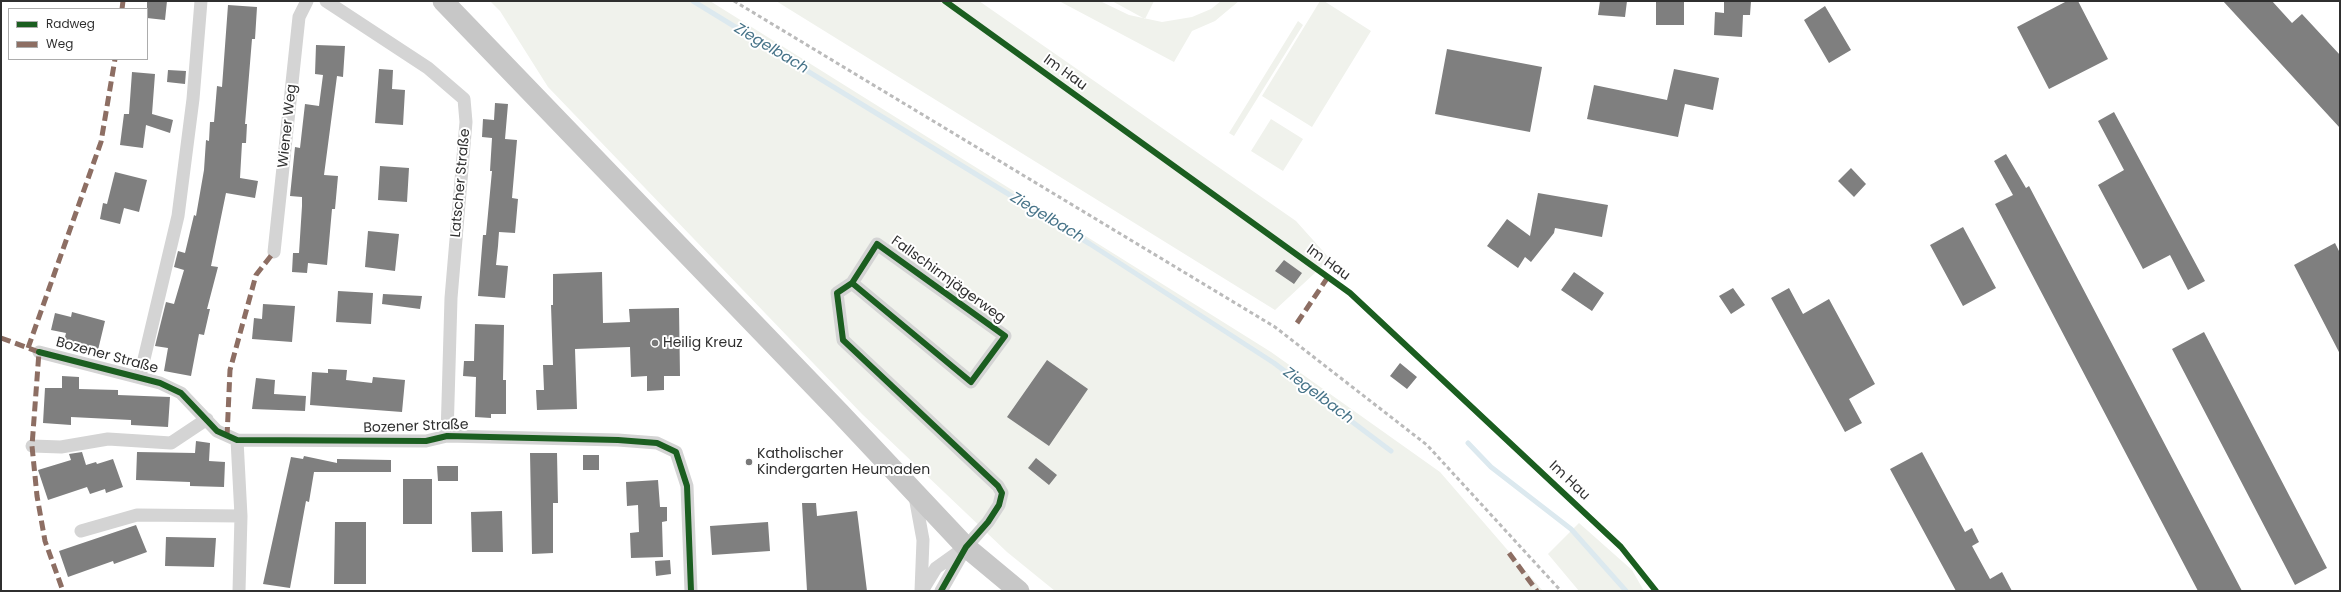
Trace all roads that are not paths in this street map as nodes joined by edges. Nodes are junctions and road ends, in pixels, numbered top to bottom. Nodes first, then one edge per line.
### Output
1 (200, 1) edge
2 (307, 1) edge
3 (326, 1) edge
4 (443, 1) edge
5 (274, 252) dead end
6 (852, 283) junction
7 (38, 352) dead end
8 (140, 376) junction
9 (206, 418) junction
10 (447, 436) junction
11 (237, 440) junction
12 (32, 446) dead end
13 (914, 492) junction
14 (241, 516) junction
15 (80, 531) dead end
16 (966, 547) junction
17 (239, 591) edge
18 (691, 591) edge
19 (922, 591) edge
20 (941, 591) edge
21 (1019, 591) edge

1 - 8 street, Bozener Straße
2 - 5 street, Wiener Weg
3 - 10 street, Latscher Straße
4 - 13 main road
6 - 6 street, Fallschirmjägerweg
6 - 16 street, Fallschirmjägerweg
7 - 8 street, Bozener Straße
8 - 9 street, Bozener Straße
9 - 11 street, Bozener Straße
9 - 12 street
10 - 11 street, Bozener Straße
10 - 18 street, Bozener Straße
11 - 14 street
13 - 16 main road
13 - 19 street
14 - 15 street
14 - 17 street
16 - 19 street
16 - 20 street
16 - 21 main road

